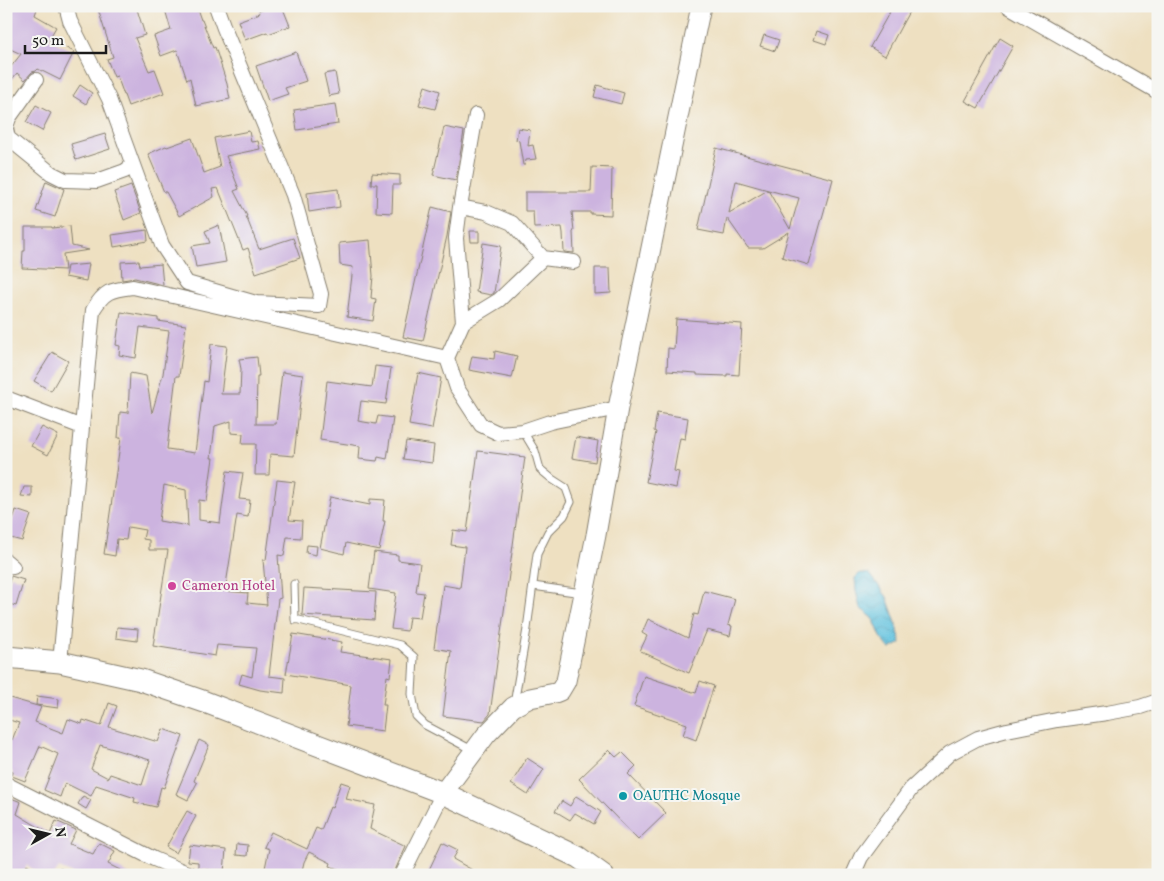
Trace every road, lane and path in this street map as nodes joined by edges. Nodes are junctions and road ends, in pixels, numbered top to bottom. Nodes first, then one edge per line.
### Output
1 (66, 6) edge
2 (216, 6) edge
3 (701, 6) edge
4 (1008, 6) edge
5 (36, 80) dead end
6 (1158, 92) edge
7 (476, 115) dead end
8 (6, 128) edge
9 (133, 165) junction
10 (460, 207) junction
11 (543, 258) junction
12 (574, 262) dead end
13 (463, 322) junction
14 (447, 358) junction
15 (6, 398) edge
16 (618, 408) junction
17 (82, 428) junction
18 (523, 431) junction
19 (294, 584) dead end
20 (533, 586) junction
21 (584, 594) junction
22 (6, 657) edge
23 (60, 662) junction
24 (1158, 701) edge
25 (513, 707) junction
26 (474, 751) junction
27 (6, 784) edge
28 (443, 792) junction
29 (192, 875) edge
30 (402, 875) edge
31 (603, 875) edge
32 (853, 875) edge

1 - 9 street
2 - 9 street
3 - 16 street
4 - 6 street
5 - 8 street
7 - 10 street
8 - 9 street
10 - 11 street
10 - 13 street
11 - 12 street
11 - 13 street
13 - 14 street
14 - 17 street
14 - 18 street
15 - 17 street
16 - 18 street
16 - 21 street
17 - 23 street
18 - 20 lane
19 - 26 lane
20 - 21 lane
20 - 25 lane
21 - 25 street
22 - 23 main road
23 - 28 main road
24 - 32 street
25 - 26 street
26 - 28 street
27 - 29 street
28 - 30 street
28 - 31 main road

